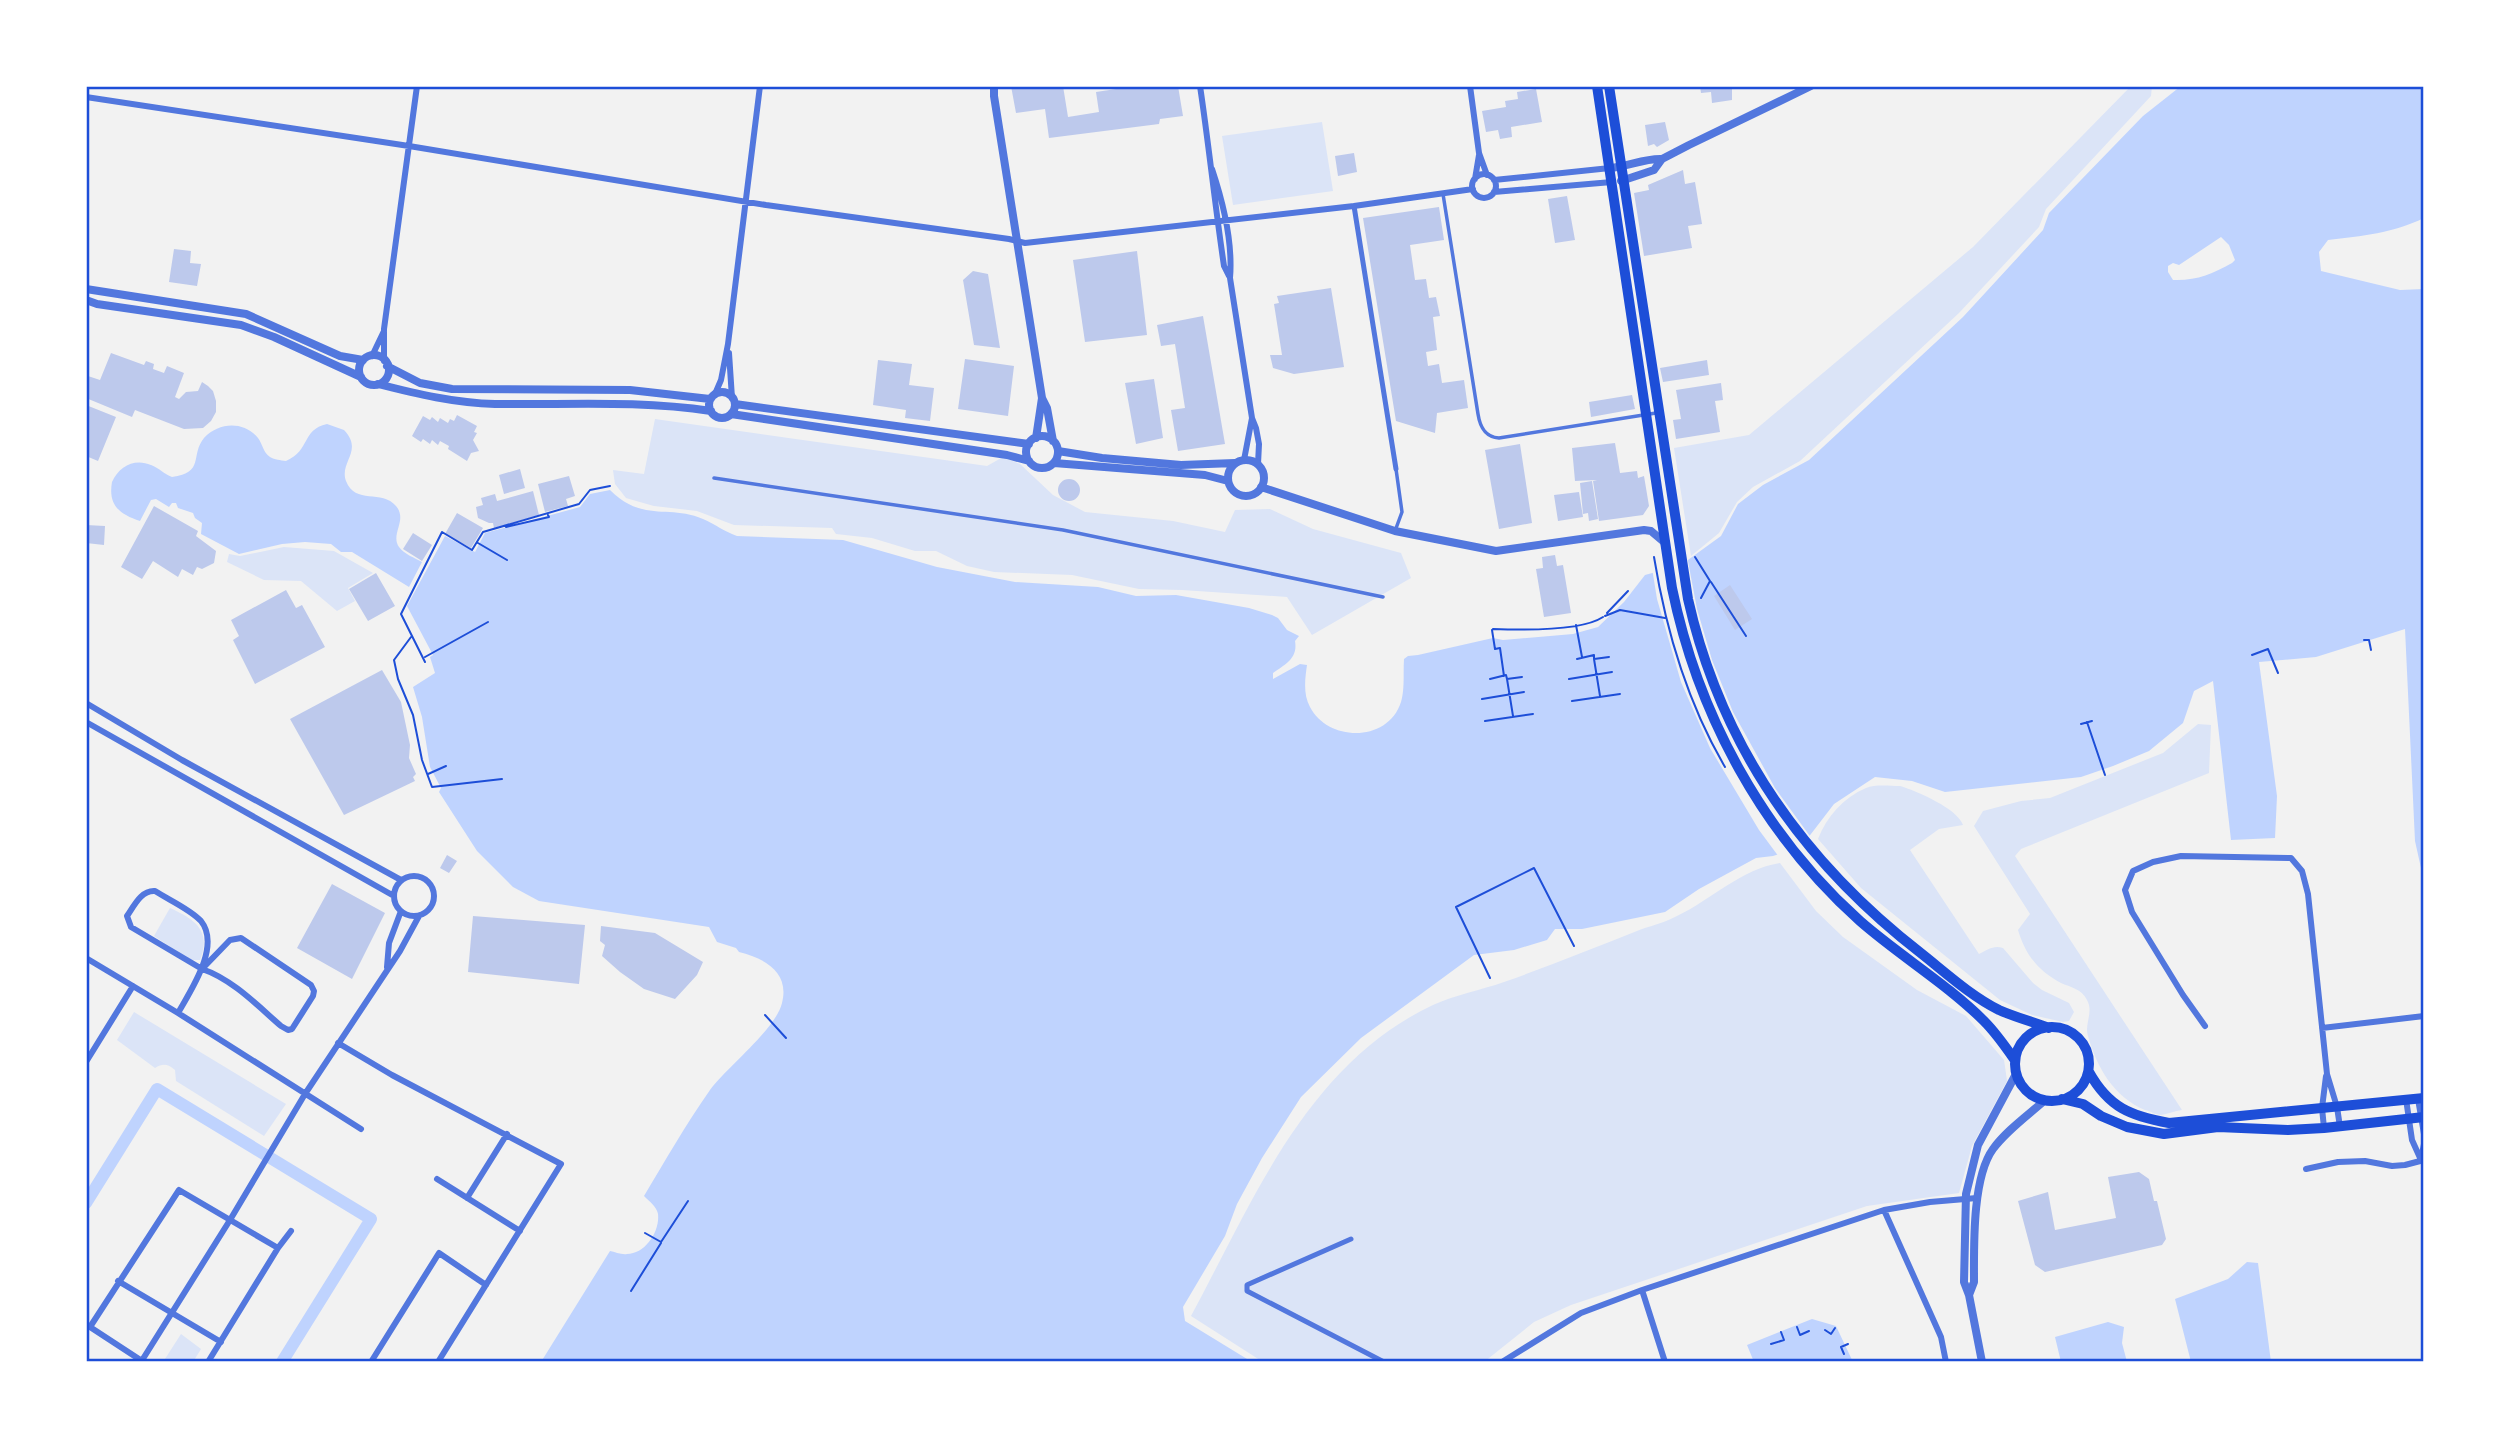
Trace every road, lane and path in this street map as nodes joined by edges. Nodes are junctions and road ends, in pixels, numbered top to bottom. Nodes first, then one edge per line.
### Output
1 (417, 86) edge
2 (760, 86) edge
3 (992, 86) edge
4 (1200, 86) edge
5 (1470, 86) edge
6 (1597, 86) edge
7 (1609, 86) edge
8 (1811, 86) edge
9 (86, 97) edge
10 (408, 146) junction
11 (1479, 153) junction
12 (1662, 159) junction
13 (1616, 168) junction
14 (1487, 175) junction
15 (1475, 179) junction
16 (1494, 180) junction
17 (1617, 181) junction
18 (1473, 189) junction
19 (1494, 192) junction
20 (1443, 194) junction
21 (747, 202) junction
22 (1354, 206) junction
23 (1221, 221) junction
24 (1017, 241) junction
25 (86, 289) edge
26 (86, 300) edge
27 (384, 329) junction
28 (728, 344) junction
29 (372, 356) junction
30 (363, 360) junction
31 (386, 363) junction
32 (361, 377) junction
33 (378, 384) junction
34 (713, 397) junction
35 (1042, 398) junction
36 (734, 401) junction
37 (710, 411) junction
38 (731, 414) junction
39 (1652, 414) junction
40 (1252, 418) junction
41 (1032, 441) junction
42 (1053, 441) junction
43 (1058, 451) junction
44 (1030, 461) junction
45 (1240, 461) junction
46 (1054, 463) junction
47 (1258, 464) junction
48 (1396, 469) joint
49 (714, 478) dead end
50 (1228, 481) junction
51 (610, 486) dead end
52 (1261, 487) junction
53 (548, 515) dead end
54 (506, 527) dead end
55 (1395, 531) junction
56 (477, 542) junction
57 (1664, 542) junction
58 (507, 559) dead end
59 (1710, 581) dead end
60 (1628, 591) dead end
61 (1383, 597) dead end
62 (488, 622) dead end
63 (1576, 625) junction
64 (412, 636) junction
65 (1746, 636) dead end
66 (2364, 640) dead end
67 (2371, 650) dead end
68 (2252, 655) dead end
69 (1609, 657) dead end
70 (1582, 658) junction
71 (1577, 659) dead end
72 (1594, 659) junction
73 (1612, 672) dead end
74 (2278, 673) dead end
75 (1597, 674) junction
76 (1504, 676) junction
77 (1522, 677) dead end
78 (1490, 679) dead end
79 (1507, 679) junction
80 (1569, 679) dead end
81 (1524, 692) dead end
82 (1510, 694) junction
83 (1620, 694) dead end
84 (1600, 697) junction
85 (1482, 699) dead end
86 (1572, 701) dead end
87 (86, 703) edge
88 (1533, 714) dead end
89 (1513, 717) junction
90 (1485, 721) dead end
91 (2092, 721) dead end
92 (86, 722) edge
93 (2087, 722) junction
94 (2081, 724) dead end
95 (446, 766) dead end
96 (427, 774) junction
97 (2105, 775) dead end
98 (502, 779) dead end
99 (401, 880) junction
100 (394, 896) junction
101 (401, 911) junction
102 (419, 916) junction
103 (1574, 946) dead end
104 (86, 958) edge
105 (386, 968) junction
106 (202, 969) junction
107 (1490, 978) dead end
108 (133, 986) junction
109 (178, 1013) junction
110 (765, 1015) dead end
111 (2424, 1016) edge
112 (2206, 1027) dead end
113 (2049, 1028) junction
114 (2322, 1028) junction
115 (786, 1038) dead end
116 (338, 1044) junction
117 (2014, 1059) junction
118 (86, 1062) edge
119 (2089, 1072) junction
120 (2016, 1074) junction
121 (2327, 1074) junction
122 (305, 1094) junction
123 (2416, 1098) edge
124 (2062, 1099) junction
125 (2044, 1101) junction
126 (2337, 1107) junction
127 (2322, 1108) junction
128 (2418, 1118) edge
129 (2340, 1126) junction
130 (2324, 1128) junction
131 (362, 1129) dead end
132 (507, 1134) junction
133 (2424, 1134) edge
134 (2424, 1143) edge
135 (2423, 1160) edge
136 (2306, 1169) dead end
137 (436, 1179) dead end
138 (467, 1198) junction
139 (1977, 1198) junction
140 (1967, 1200) junction
141 (688, 1201) dead end
142 (1884, 1210) junction
143 (230, 1220) junction
144 (291, 1231) dead end
145 (520, 1231) junction
146 (645, 1233) dead end
147 (1351, 1239) dead end
148 (661, 1242) junction
149 (278, 1248) junction
150 (118, 1281) junction
151 (486, 1285) junction
152 (1642, 1290) junction
153 (631, 1291) dead end
154 (1969, 1294) junction
155 (172, 1314) junction
156 (1797, 1327) dead end
157 (1835, 1328) dead end
158 (1825, 1330) dead end
159 (1810, 1331) dead end
160 (1781, 1332) dead end
161 (221, 1342) junction
162 (1771, 1344) dead end
163 (1848, 1344) dead end
164 (1844, 1354) dead end
165 (141, 1361) edge
166 (208, 1362) edge
167 (371, 1362) edge
168 (438, 1362) edge
169 (1384, 1362) edge
170 (1502, 1362) edge
171 (1665, 1362) edge
172 (1946, 1362) edge
173 (1982, 1362) edge

1 - 10 street
2 - 21 street
3 - 24 street
4 - 23 street
5 - 11 street
6 - 13 main road
7 - 13 main road
8 - 12 street
9 - 10 street
10 - 21 street
10 - 27 street
11 - 14 street
11 - 15 street
12 - 13 street
12 - 17 street
13 - 16 street
13 - 17 main road
14 - 15 street
14 - 16 street
15 - 18 street
16 - 19 street
17 - 19 street
17 - 39 main road
18 - 19 street
18 - 20 street
20 - 22 street
20 - 39 lane
21 - 24 street
21 - 28 street
22 - 23 street
22 - 48 street
23 - 24 street
23 - 40 street
24 - 35 street
25 - 30 street
26 - 32 street
27 - 29 street
27 - 31 street
28 - 34 street
28 - 36 street
29 - 30 street
29 - 31 street
30 - 32 street
31 - 33 street
31 - 34 street
32 - 33 street
33 - 37 street
34 - 36 street
34 - 37 street
35 - 41 street
35 - 42 street
36 - 38 street
36 - 41 street
37 - 38 street
38 - 44 street
39 - 57 main road
39 - 113 main road
40 - 45 street
40 - 47 street
41 - 42 street
41 - 44 street
42 - 43 street
43 - 45 street
43 - 46 street
44 - 46 street
45 - 47 street
45 - 50 street
46 - 50 street
47 - 52 street
48 - 55 lane
49 - 61 lane
50 - 52 street
51 - 56 path
52 - 55 street
53 - 54 path
55 - 57 street
56 - 58 path
56 - 64 path
57 - 117 main road
59 - 65 path
60 - 63 path
62 - 64 path
63 - 70 path
63 - 76 path
64 - 96 path
66 - 67 path
68 - 74 path
69 - 72 path
70 - 71 path
70 - 72 path
72 - 75 path
73 - 75 path
75 - 80 path
75 - 84 path
76 - 78 path
76 - 79 path
77 - 79 path
79 - 82 path
81 - 82 path
82 - 85 path
82 - 89 path
83 - 84 path
84 - 86 path
87 - 99 street
88 - 89 path
89 - 90 path
91 - 93 path
92 - 100 street
93 - 94 path
93 - 97 path
95 - 96 path
96 - 98 path
99 - 100 street
99 - 102 street
100 - 101 street
101 - 102 street
101 - 105 street
102 - 105 street
103 - 107 path
104 - 108 street
105 - 116 street
106 - 106 street
106 - 106 street
106 - 109 street
108 - 109 street
108 - 118 street
109 - 122 street
110 - 115 path
111 - 114 street
112 - 114 street
113 - 117 main road
113 - 119 main road
114 - 121 street
116 - 122 street
116 - 132 street
117 - 120 main road
119 - 124 main road
119 - 127 main road
120 - 125 main road
120 - 140 street
121 - 126 street
121 - 127 street
122 - 131 street
122 - 143 street
123 - 126 main road
123 - 128 street
123 - 128 street
124 - 125 main road
124 - 130 main road
125 - 139 street
126 - 127 main road
126 - 129 street
127 - 130 street
128 - 129 main road
128 - 133 street
128 - 135 street
129 - 130 main road
132 - 138 street
132 - 145 street
134 - 135 street
135 - 136 street
137 - 138 street
138 - 145 street
139 - 140 street
139 - 154 street
140 - 142 street
140 - 154 street
141 - 148 path
142 - 152 street
142 - 172 street
143 - 149 street
143 - 150 street
143 - 155 street
144 - 149 street
145 - 151 street
146 - 148 path
147 - 169 street
148 - 153 path
149 - 161 street
150 - 155 street
150 - 165 street
151 - 167 street
151 - 168 street
152 - 170 street
152 - 171 street
154 - 173 street
155 - 161 street
155 - 165 street
156 - 159 path
157 - 158 path
160 - 162 path
161 - 166 street
163 - 164 path

